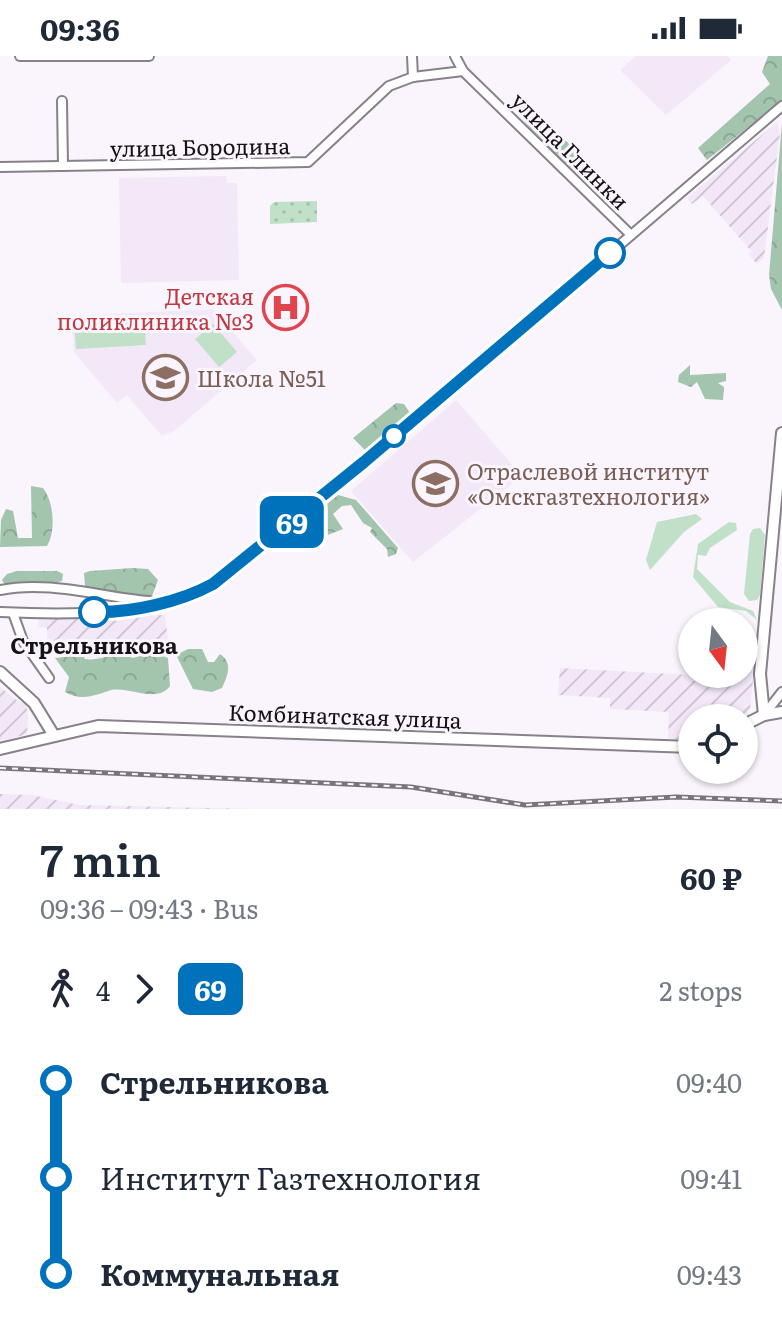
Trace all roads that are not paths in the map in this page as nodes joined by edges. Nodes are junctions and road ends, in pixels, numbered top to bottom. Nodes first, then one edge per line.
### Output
1 (20, 56) edge
2 (149, 56) edge
3 (412, 56) edge
4 (455, 56) edge
5 (463, 71) junction
6 (413, 77) junction
7 (62, 101) dead end
8 (782, 106) edge
9 (63, 166) junction
10 (0, 167) edge
11 (631, 235) junction
12 (782, 433) edge
13 (0, 590) edge
14 (157, 602) junction
15 (0, 612) edge
16 (13, 613) junction
17 (0, 672) edge
18 (49, 678) dead end
19 (782, 692) edge
20 (782, 712) edge
21 (764, 715) junction
22 (758, 718) edge
23 (53, 734) junction
24 (678, 747) edge
25 (0, 749) edge

1 - 2 street
3 - 6 street
4 - 5 street, улица Глинки
5 - 6 street, улица Бородина
5 - 11 street, улица Глинки
6 - 9 street, улица Бородина
7 - 9 street
8 - 11 street
9 - 10 street, улица Бородина
11 - 14 street
12 - 21 main road
13 - 14 street
14 - 16 street
15 - 16 street
16 - 18 street
17 - 23 main road
19 - 21 street
20 - 21 main road
21 - 22 main road
23 - 24 main road, Комбинатская улица
23 - 25 main road, Комбинатская улица

